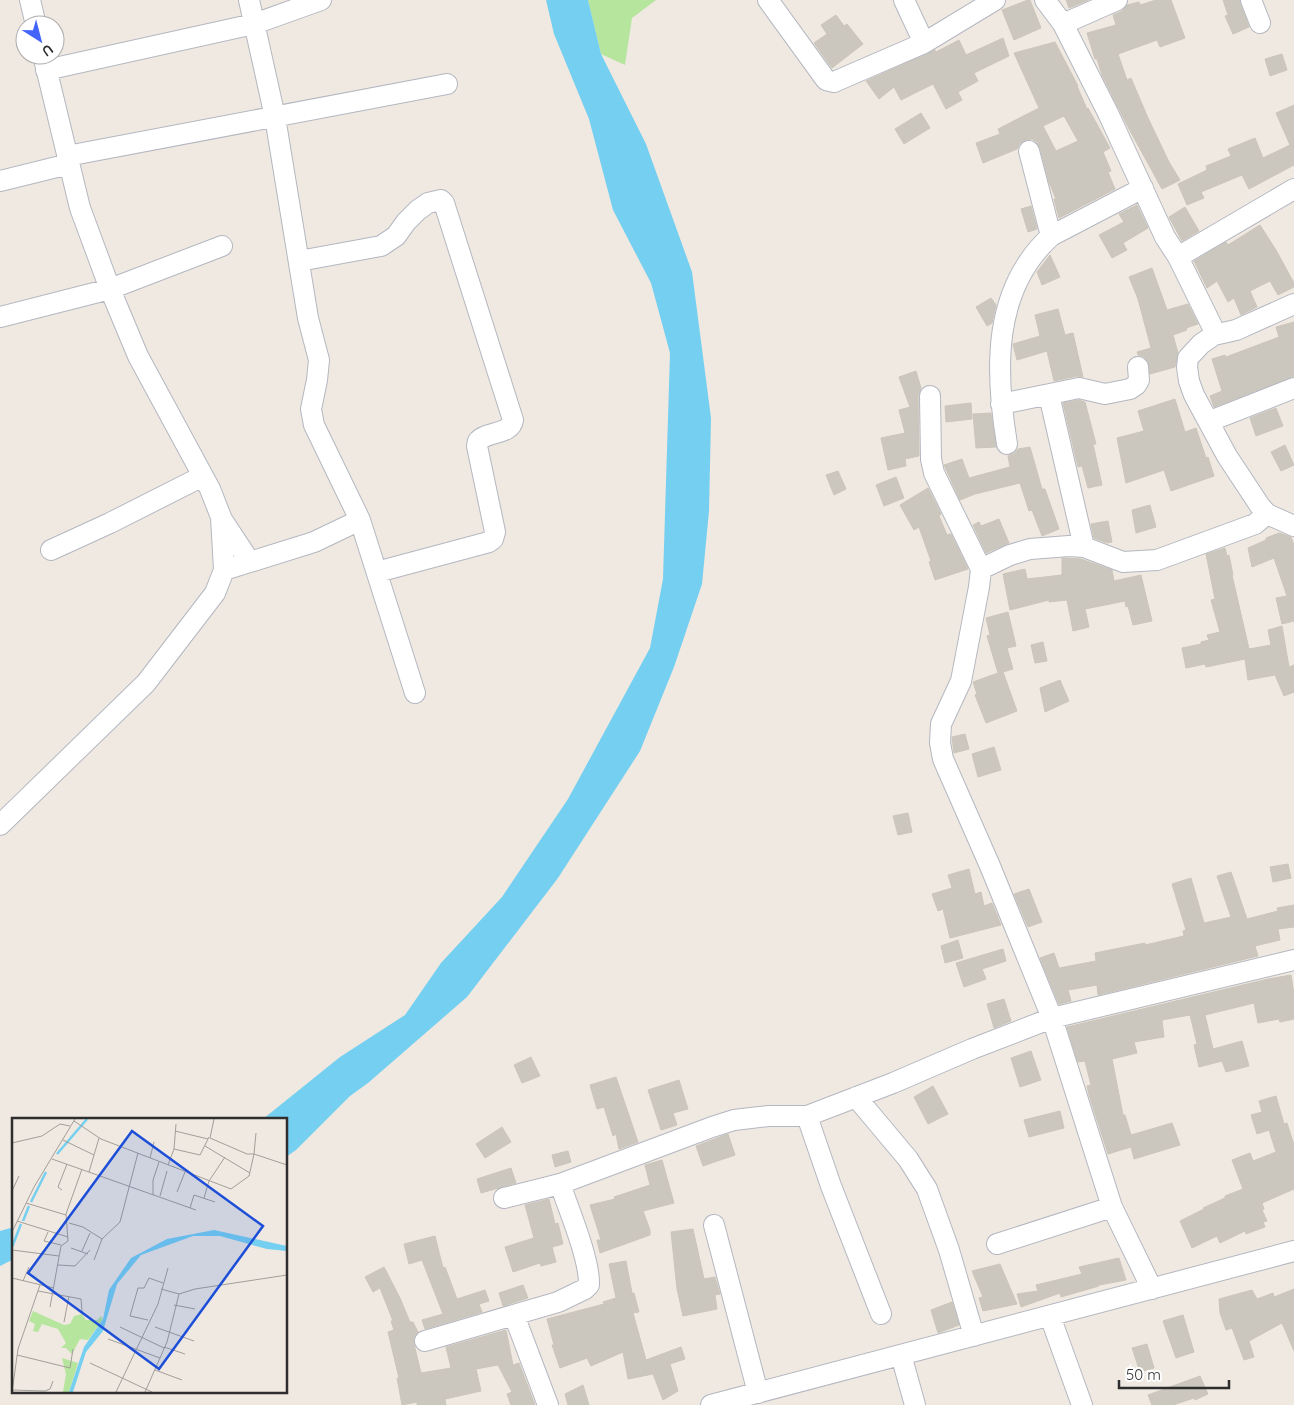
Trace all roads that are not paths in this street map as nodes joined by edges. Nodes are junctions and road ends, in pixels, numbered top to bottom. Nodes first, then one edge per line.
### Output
1 (30, 0) edge
2 (249, 0) edge
3 (322, 0) edge
4 (768, 0) edge
5 (904, 0) edge
6 (995, 0) edge
7 (1045, 0) edge
8 (1116, 0) edge
9 (1251, 0) edge
10 (34, 15) edge
11 (1260, 23) dead end
12 (254, 24) junction
13 (1063, 24) junction
14 (924, 43) junction
15 (65, 59) edge
16 (44, 65) edge
17 (447, 84) dead end
18 (274, 117) junction
19 (1029, 151) dead end
20 (68, 160) junction
21 (0, 181) edge
22 (1143, 188) junction
23 (1294, 188) edge
24 (1052, 236) junction
25 (222, 246) dead end
26 (1178, 257) junction
27 (299, 261) junction
28 (110, 289) junction
29 (1294, 304) edge
30 (0, 317) edge
31 (1214, 335) junction
32 (1138, 368) dead end
33 (1294, 388) edge
34 (1049, 395) junction
35 (930, 396) dead end
36 (1001, 404) junction
37 (1210, 421) junction
38 (1007, 444) dead end
39 (203, 476) junction
40 (1267, 514) junction
41 (221, 517) junction
42 (360, 520) junction
43 (1294, 526) edge
44 (1084, 547) junction
45 (51, 550) dead end
46 (250, 562) junction
47 (981, 569) junction
48 (224, 570) junction
49 (377, 572) junction
50 (415, 693) dead end
51 (0, 825) edge
52 (1294, 960) edge
53 (1052, 1018) junction
54 (856, 1097) junction
55 (807, 1116) junction
56 (560, 1184) junction
57 (504, 1198) dead end
58 (1112, 1207) junction
59 (714, 1225) dead end
60 (997, 1244) dead end
61 (1294, 1251) edge
62 (1152, 1289) junction
63 (881, 1314) dead end
64 (514, 1315) junction
65 (1050, 1316) junction
66 (974, 1336) junction
67 (425, 1341) dead end
68 (901, 1355) junction
69 (758, 1393) junction
70 (548, 1405) edge
71 (711, 1405) edge
72 (915, 1405) edge
73 (1082, 1405) edge

1 - 10 street
2 - 12 street
3 - 12 street
4 - 14 street
5 - 14 street
6 - 14 street
7 - 13 street
8 - 13 street
9 - 11 street
12 - 15 street
12 - 18 street
13 - 22 street
16 - 20 street
17 - 18 street
18 - 20 street
18 - 27 street
19 - 24 street
20 - 21 street
20 - 28 street
22 - 24 street
22 - 26 street
23 - 26 street
24 - 36 street
25 - 28 street
26 - 31 street
27 - 42 street
27 - 49 street
28 - 30 street
28 - 39 street
29 - 31 street
31 - 37 street
32 - 34 street
33 - 37 street
34 - 36 street
34 - 44 street
35 - 47 street
36 - 38 street
37 - 40 street
39 - 41 street
39 - 45 street
40 - 43 street
40 - 44 street
41 - 46 street
41 - 48 street
42 - 46 street
42 - 49 street
44 - 47 street
46 - 48 street
47 - 53 street
48 - 51 street
49 - 50 street
52 - 53 street
53 - 54 street
53 - 58 street
54 - 55 street
54 - 66 street
55 - 56 street
55 - 63 street
56 - 57 street
56 - 64 street
58 - 60 street
58 - 62 street
59 - 69 street
61 - 62 street
62 - 65 street
64 - 67 street
64 - 70 street
65 - 66 street
65 - 73 street
66 - 68 street
68 - 69 street
68 - 72 street
69 - 71 street

